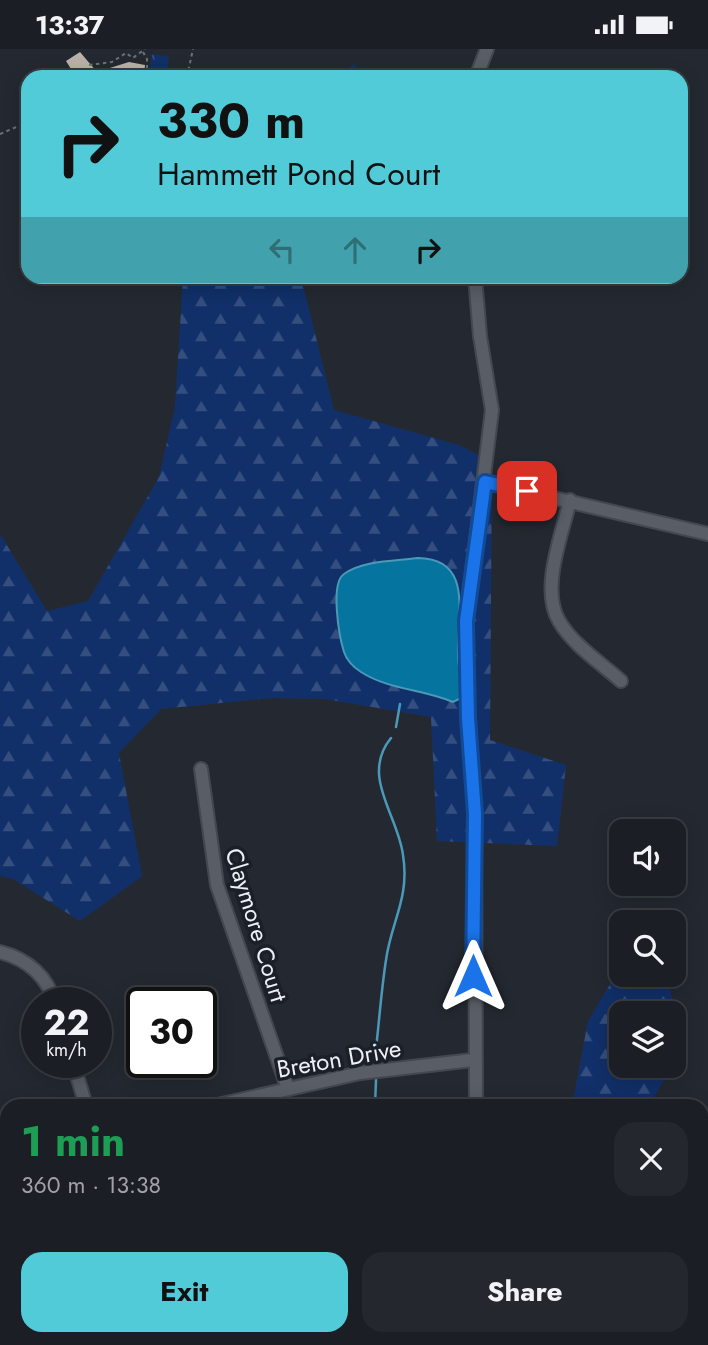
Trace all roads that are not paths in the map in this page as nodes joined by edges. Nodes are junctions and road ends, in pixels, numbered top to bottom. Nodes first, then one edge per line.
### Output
1 (487, 49) edge
2 (479, 70) edge
3 (476, 284) edge
4 (485, 482) junction
5 (570, 500) junction
6 (708, 534) edge
7 (621, 681) dead end
8 (201, 769) dead end
9 (0, 951) edge
10 (48, 987) edge
11 (473, 1060) junction
12 (78, 1078) edge
13 (288, 1089) junction
14 (84, 1099) edge
15 (244, 1099) edge
16 (475, 1099) edge

1 - 2 street
3 - 4 street
4 - 5 street
4 - 11 street
5 - 6 street
5 - 7 street
8 - 13 street, Claymore Court
9 - 10 street
11 - 13 street, Breton Drive
11 - 16 street
12 - 14 street
13 - 15 street, Breton Drive

